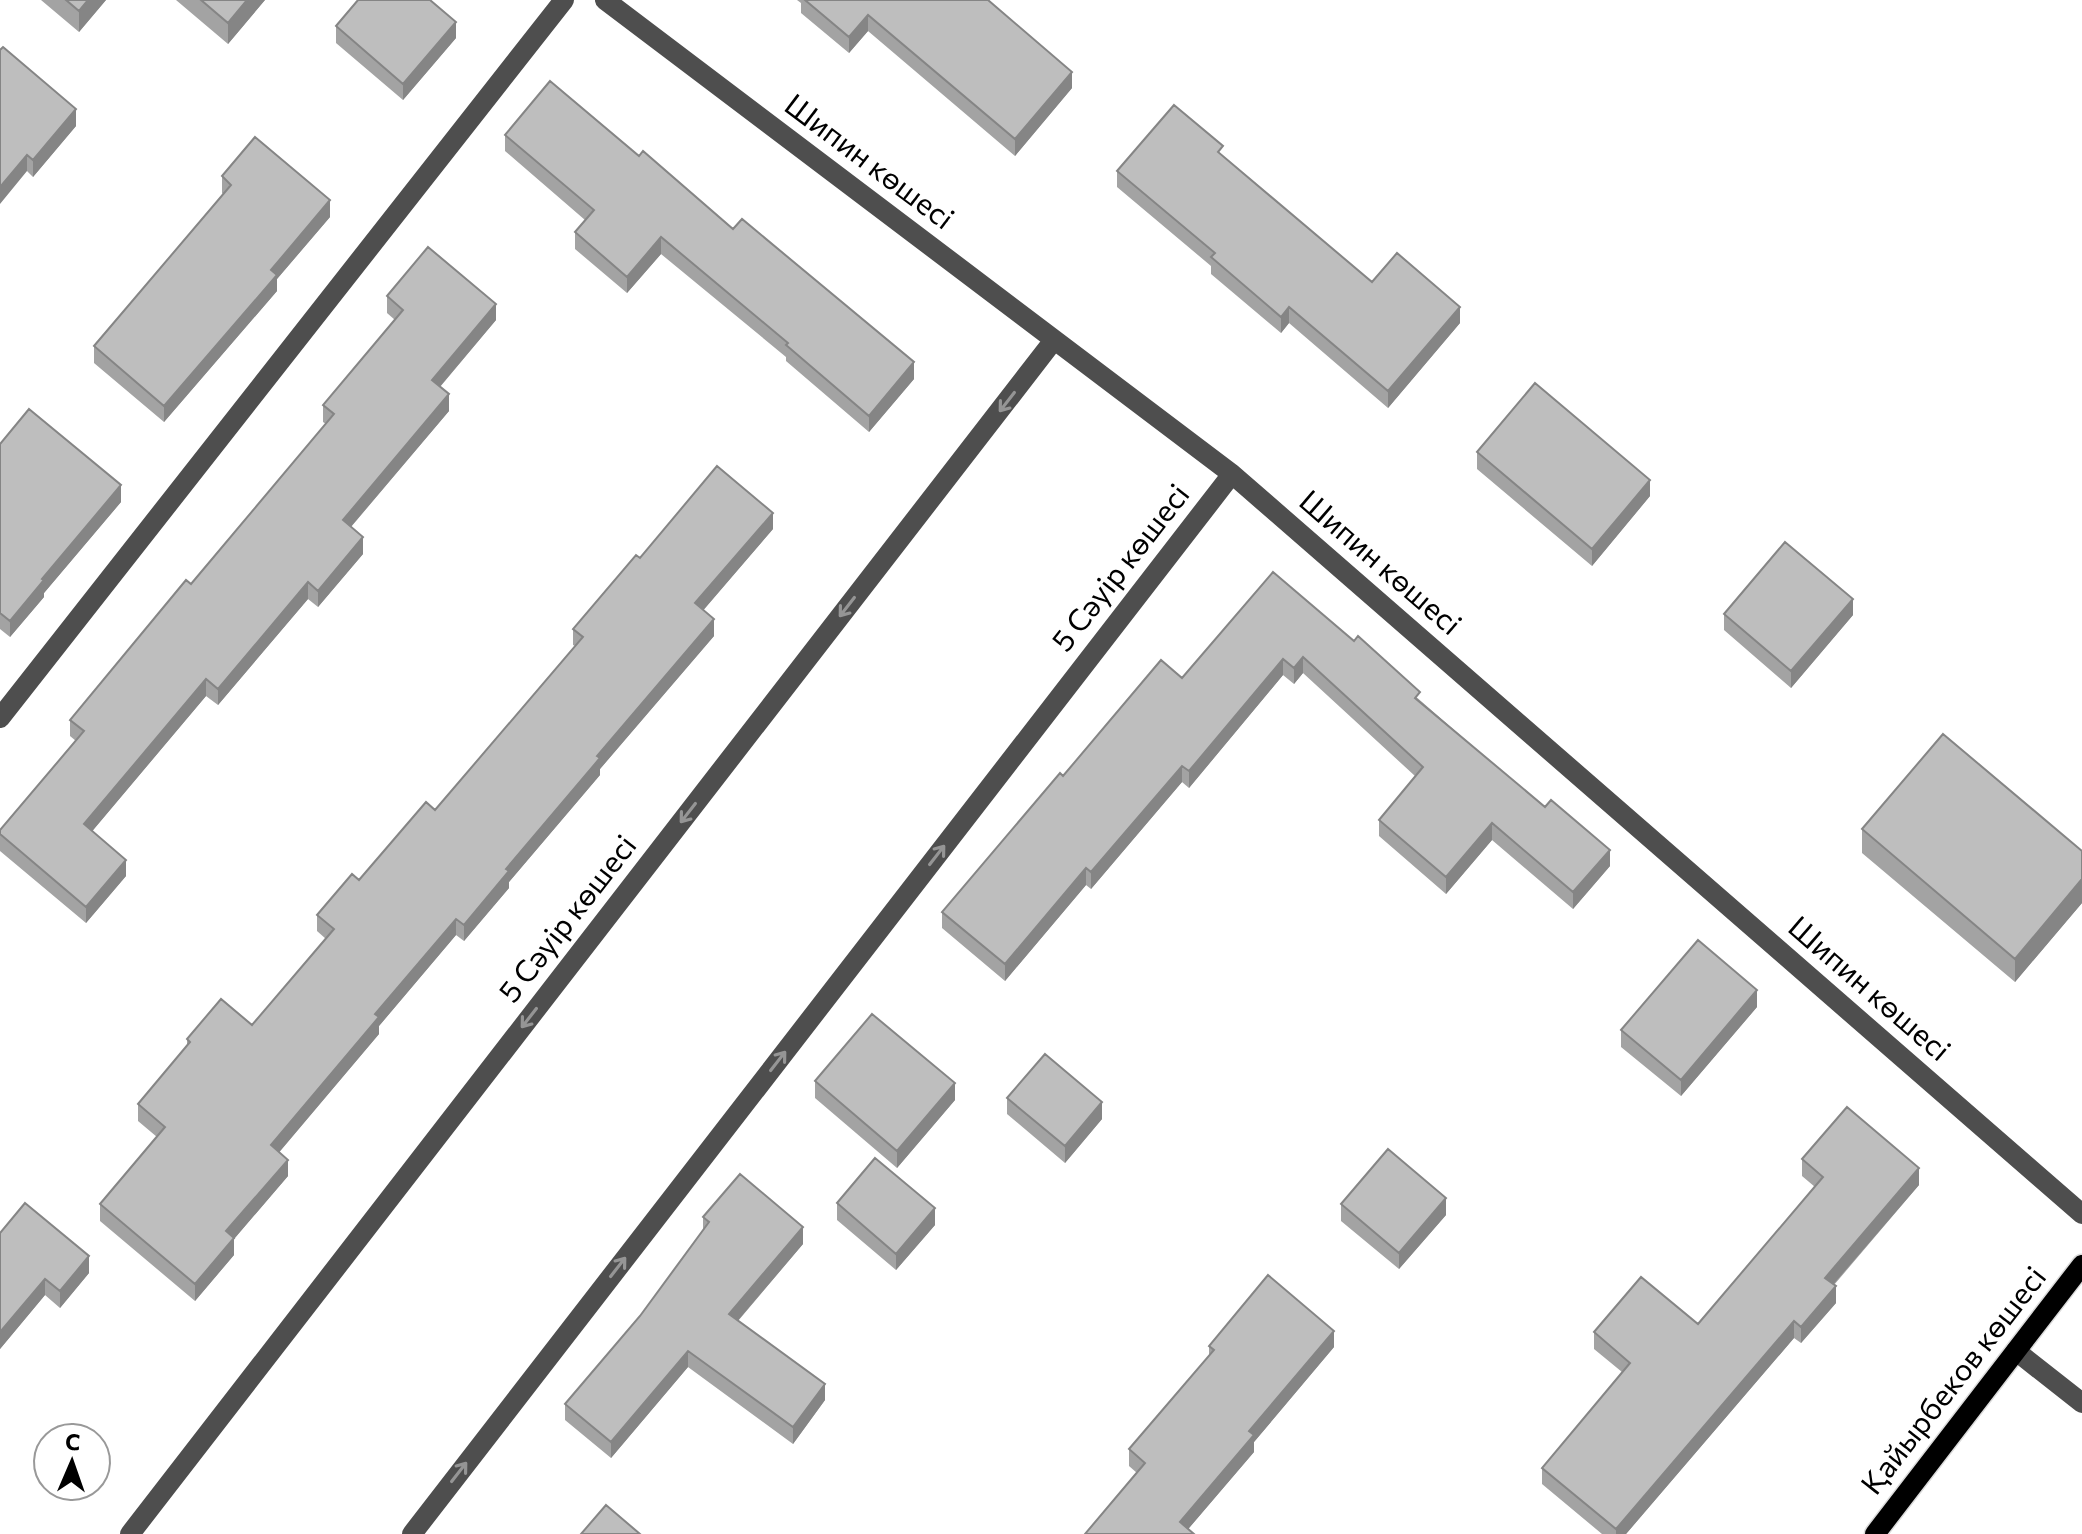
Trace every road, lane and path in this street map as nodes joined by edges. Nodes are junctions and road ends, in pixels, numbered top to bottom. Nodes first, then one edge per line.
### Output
1 (564, 0) edge
2 (605, 0) edge
3 (1054, 340) junction
4 (1232, 474) junction
5 (0, 718) edge
6 (2082, 1214) edge
7 (2082, 1265) edge
8 (2016, 1351) junction
9 (2082, 1403) edge
10 (130, 1534) edge
11 (412, 1534) edge
12 (1875, 1534) edge

1 - 5 street
2 - 3 street, Шипин көшесі
3 - 4 street, Шипин көшесі
3 -> 10 street, 5 Сәуір көшесі
4 - 6 street, Шипин көшесі
11 -> 4 street, 5 Сәуір көшесі
7 - 8 main road, Қайырбеков көшесі
8 - 9 street
8 - 12 main road, Қайырбеков көшесі

